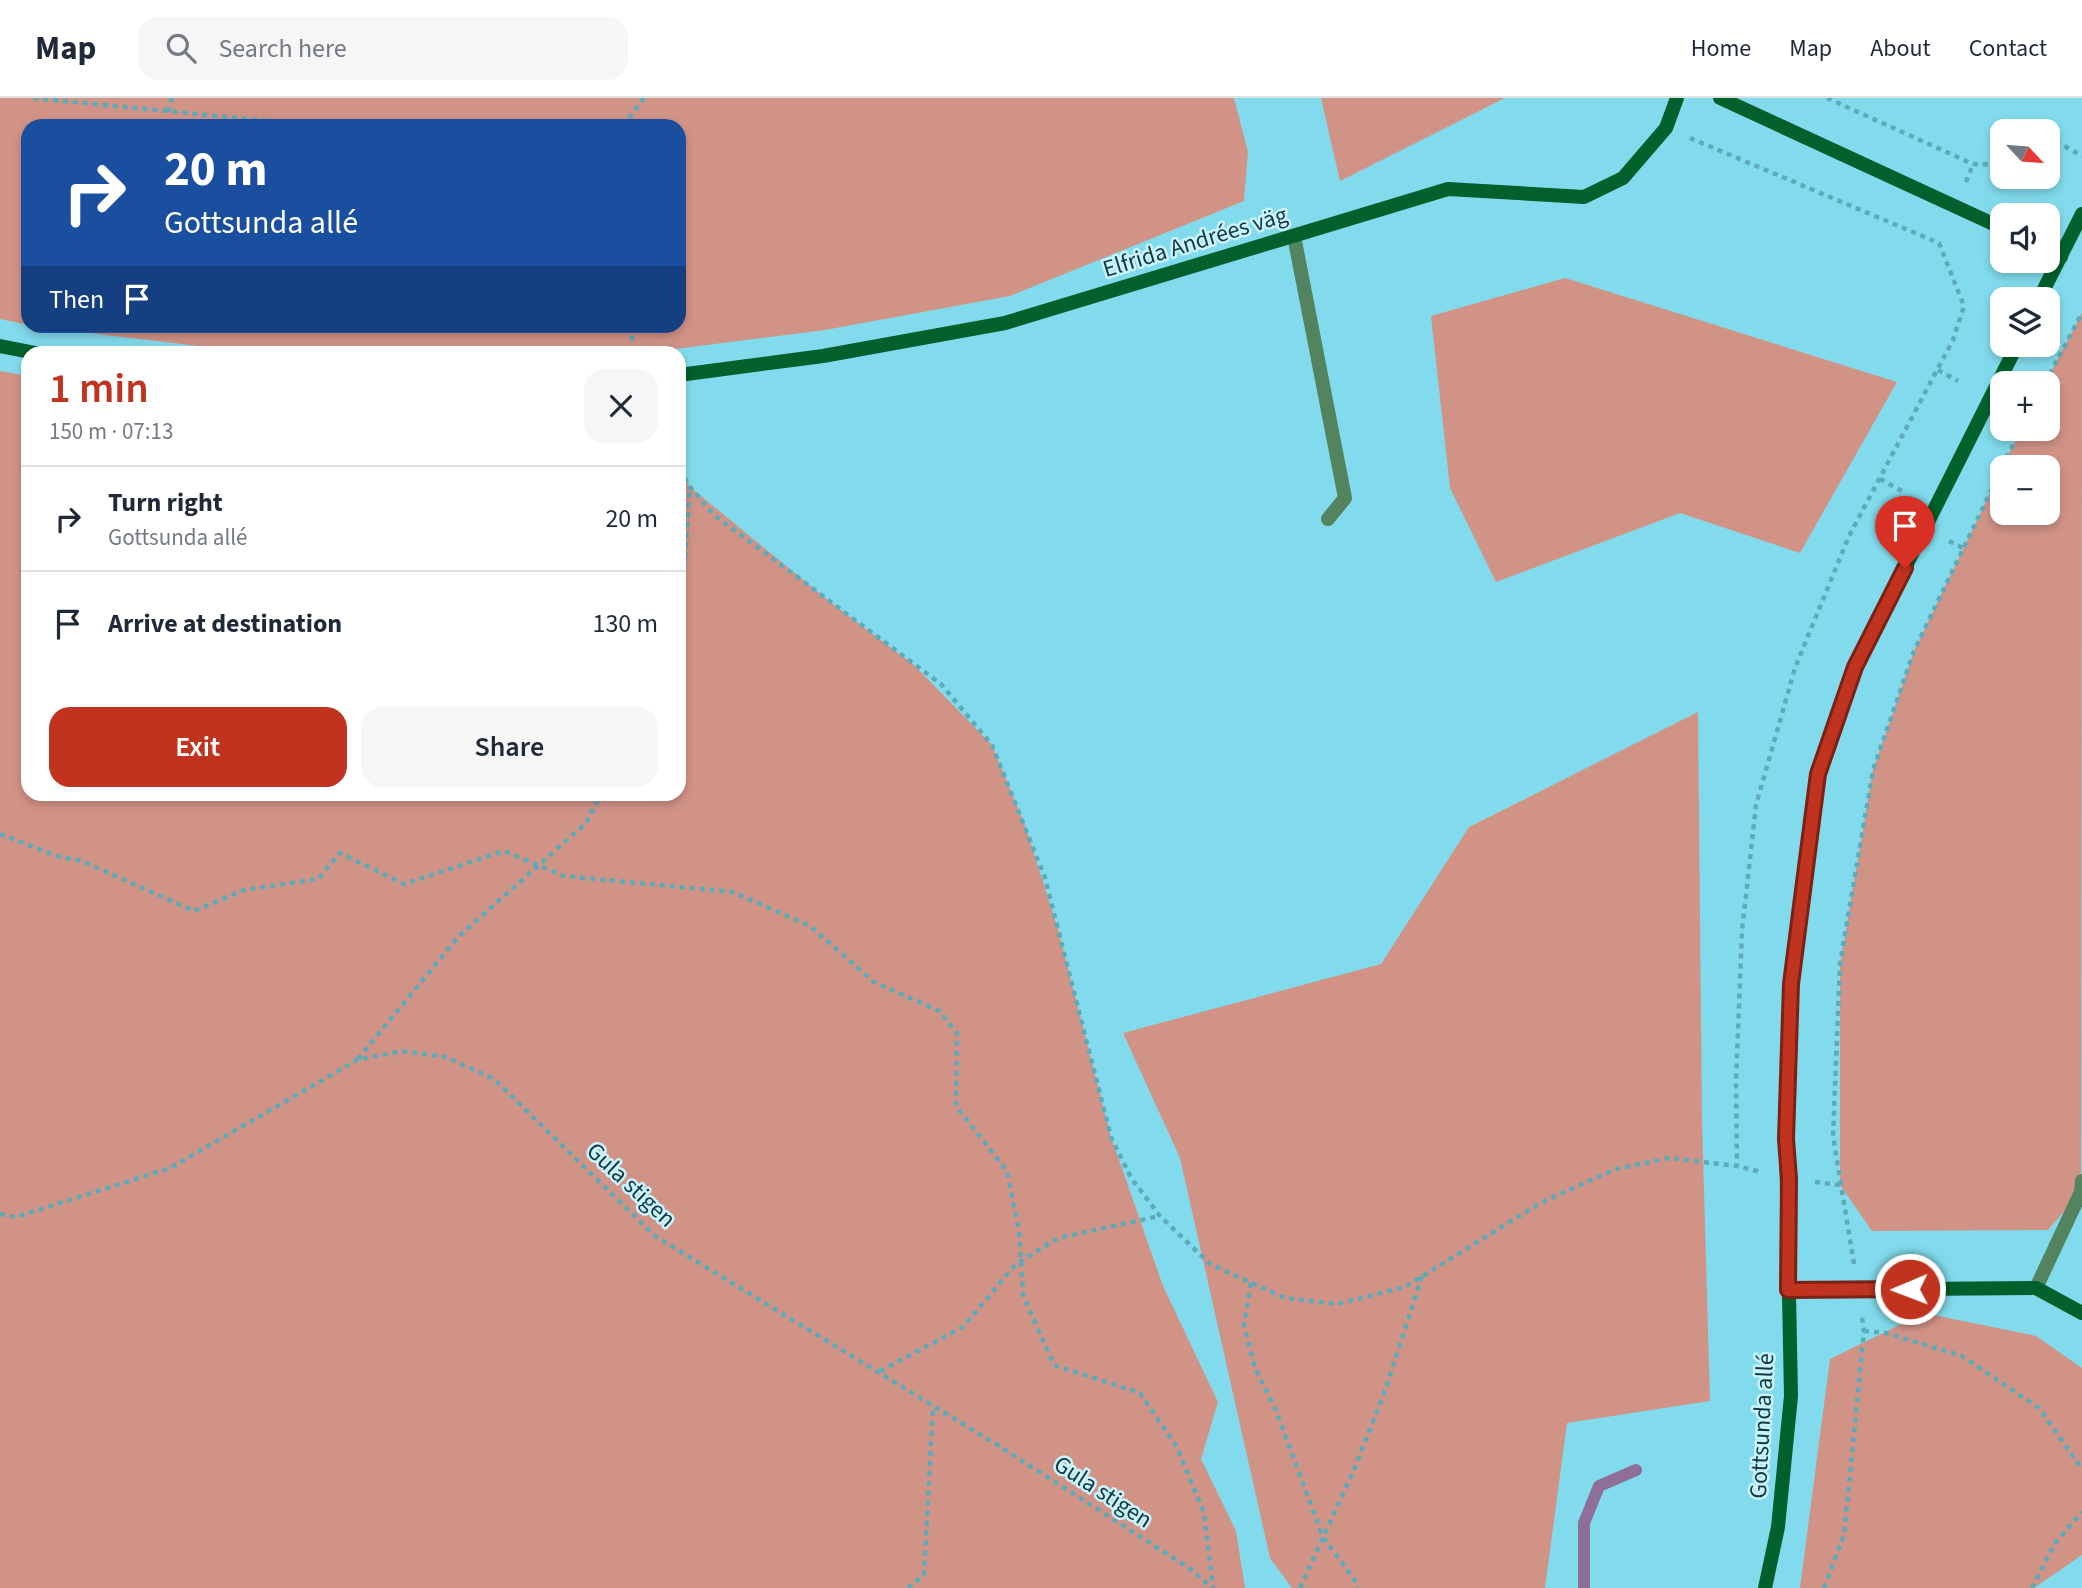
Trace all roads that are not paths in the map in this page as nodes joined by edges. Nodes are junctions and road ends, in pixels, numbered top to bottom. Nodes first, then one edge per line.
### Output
1 (1677, 98) edge
2 (1720, 98) edge
3 (2082, 214) edge
4 (1990, 222) edge
5 (1294, 236) junction
6 (2060, 245) edge
7 (0, 345) edge
8 (21, 350) edge
9 (2011, 357) edge
10 (686, 374) edge
11 (1328, 519) dead end
12 (2082, 1181) edge
13 (2036, 1288) junction
14 (1788, 1290) junction
15 (2082, 1313) edge
16 (1765, 1588) edge

1 - 5 street, Elfrida Andrées väg
2 - 4 street
3 - 6 street
5 - 10 street, Elfrida Andrées väg
5 - 11 street
7 - 8 street
9 - 14 street, Gottsunda allé
12 - 13 street
13 - 14 street
13 - 15 street
14 - 16 street, Gottsunda allé

